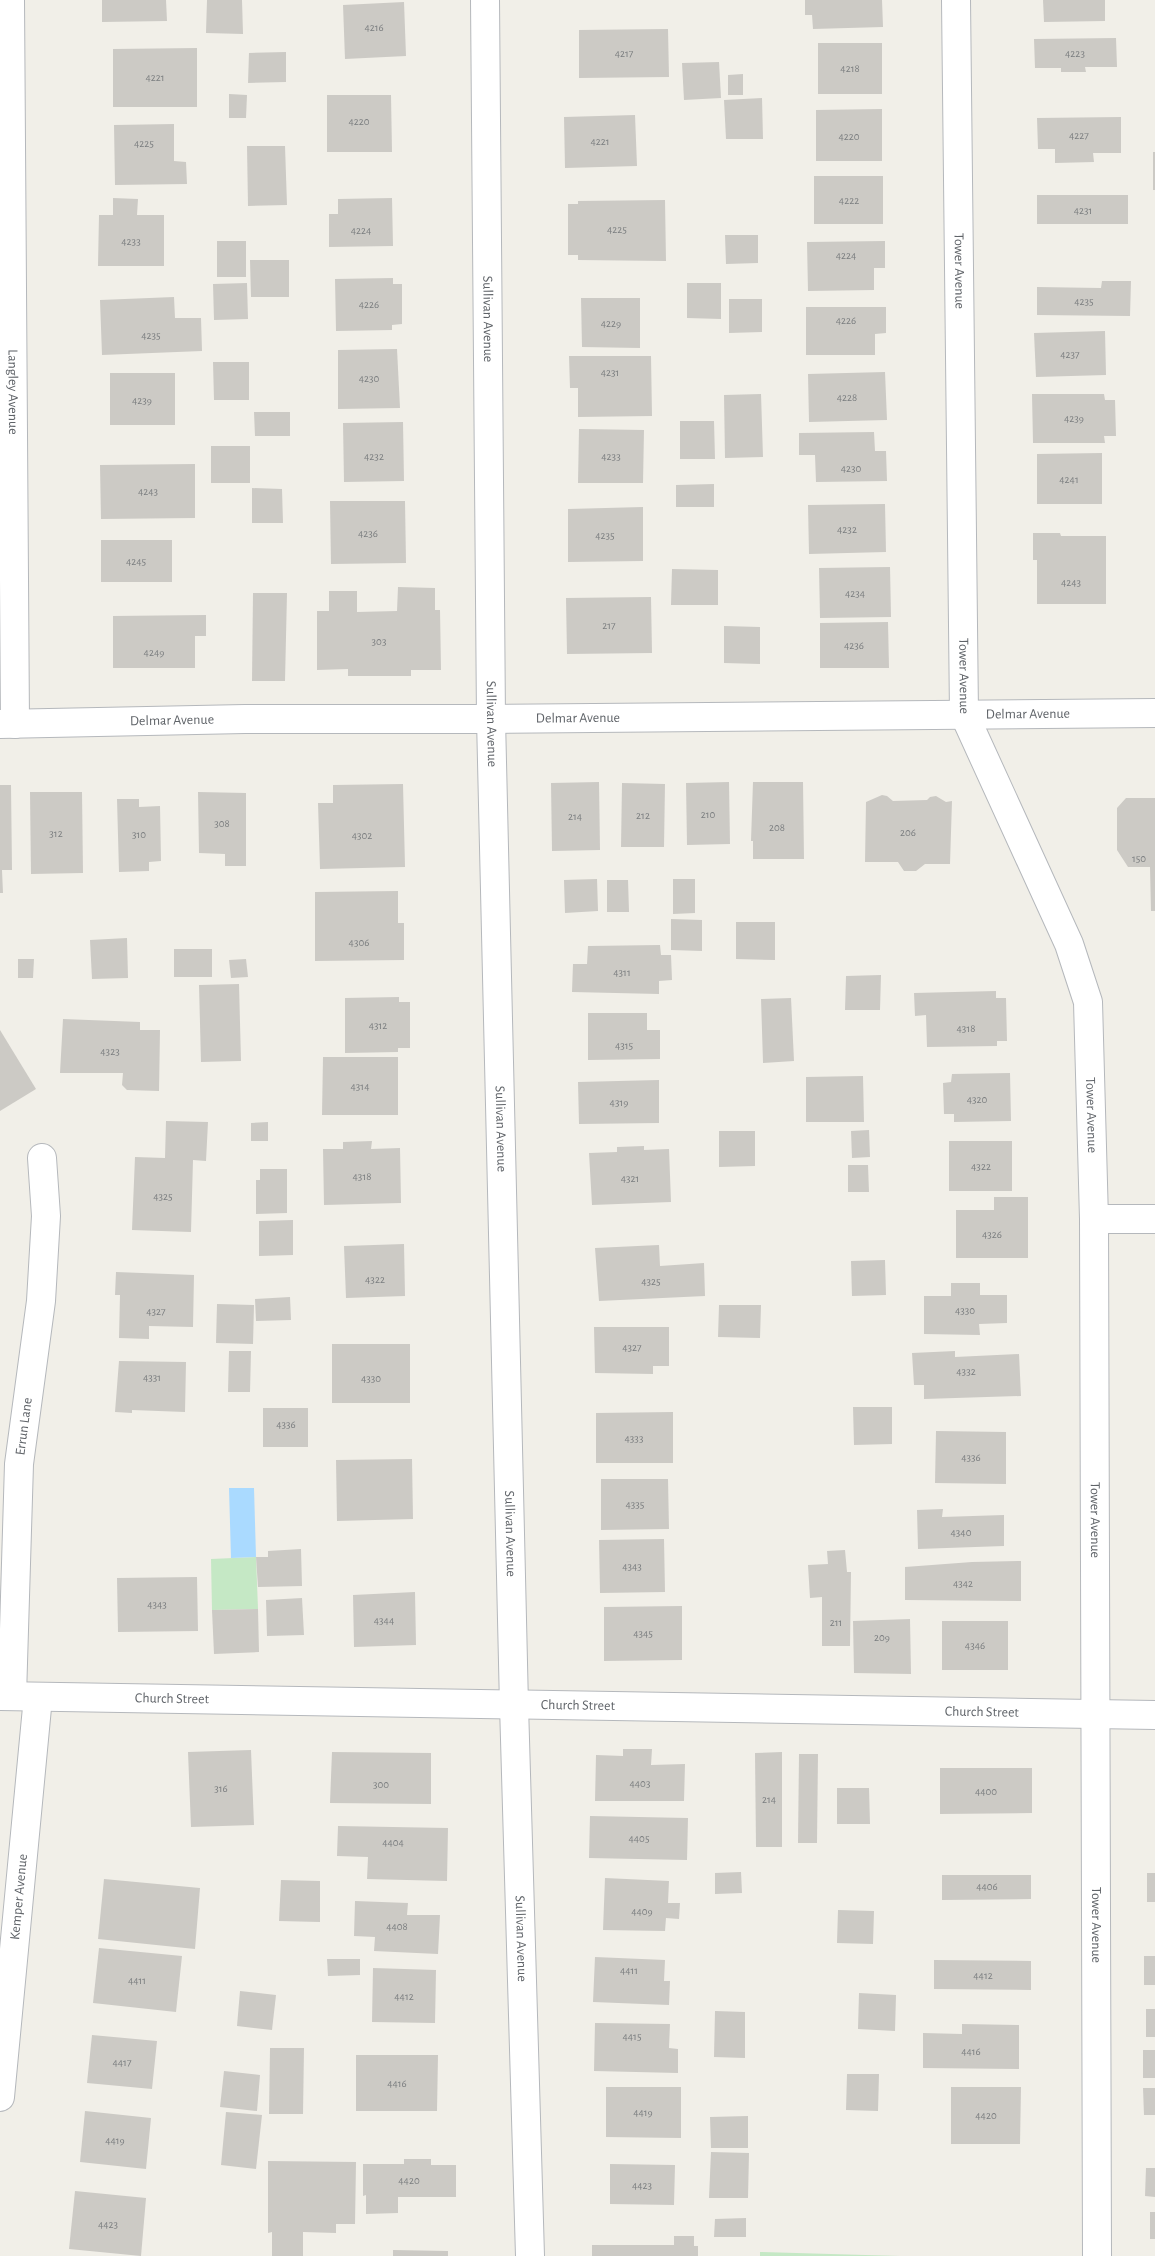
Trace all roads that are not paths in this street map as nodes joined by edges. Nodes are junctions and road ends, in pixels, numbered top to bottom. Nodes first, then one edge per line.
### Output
1 (10, 0) edge
2 (484, 0) edge
3 (956, 0) edge
4 (1155, 713) edge
5 (964, 714) junction
6 (491, 720) junction
7 (8, 724) edge
8 (42, 1158) dead end
9 (1094, 1219) junction
10 (1155, 1219) edge
11 (6, 1696) edge
12 (38, 1697) junction
13 (514, 1705) junction
14 (1095, 1714) junction
15 (1155, 1715) edge
16 (0, 2097) edge
17 (530, 2256) edge
18 (1097, 2256) edge

1 - 7 street, Langley Avenue
2 - 6 street, Sullivan Avenue
3 - 5 street, Tower Avenue
4 - 5 street, Delmar Avenue
5 - 6 street, Delmar Avenue
5 - 9 street, Tower Avenue
6 - 7 street, Delmar Avenue
6 - 13 street, Sullivan Avenue
8 - 11 street, Errun Lane
9 - 10 street
9 - 14 street, Tower Avenue
11 - 12 street, Church Street
12 - 13 street, Church Street
12 - 16 street, Kemper Avenue
13 - 14 street, Church Street
13 - 17 street, Sullivan Avenue
14 - 15 street, Church Street
14 - 18 street, Tower Avenue

